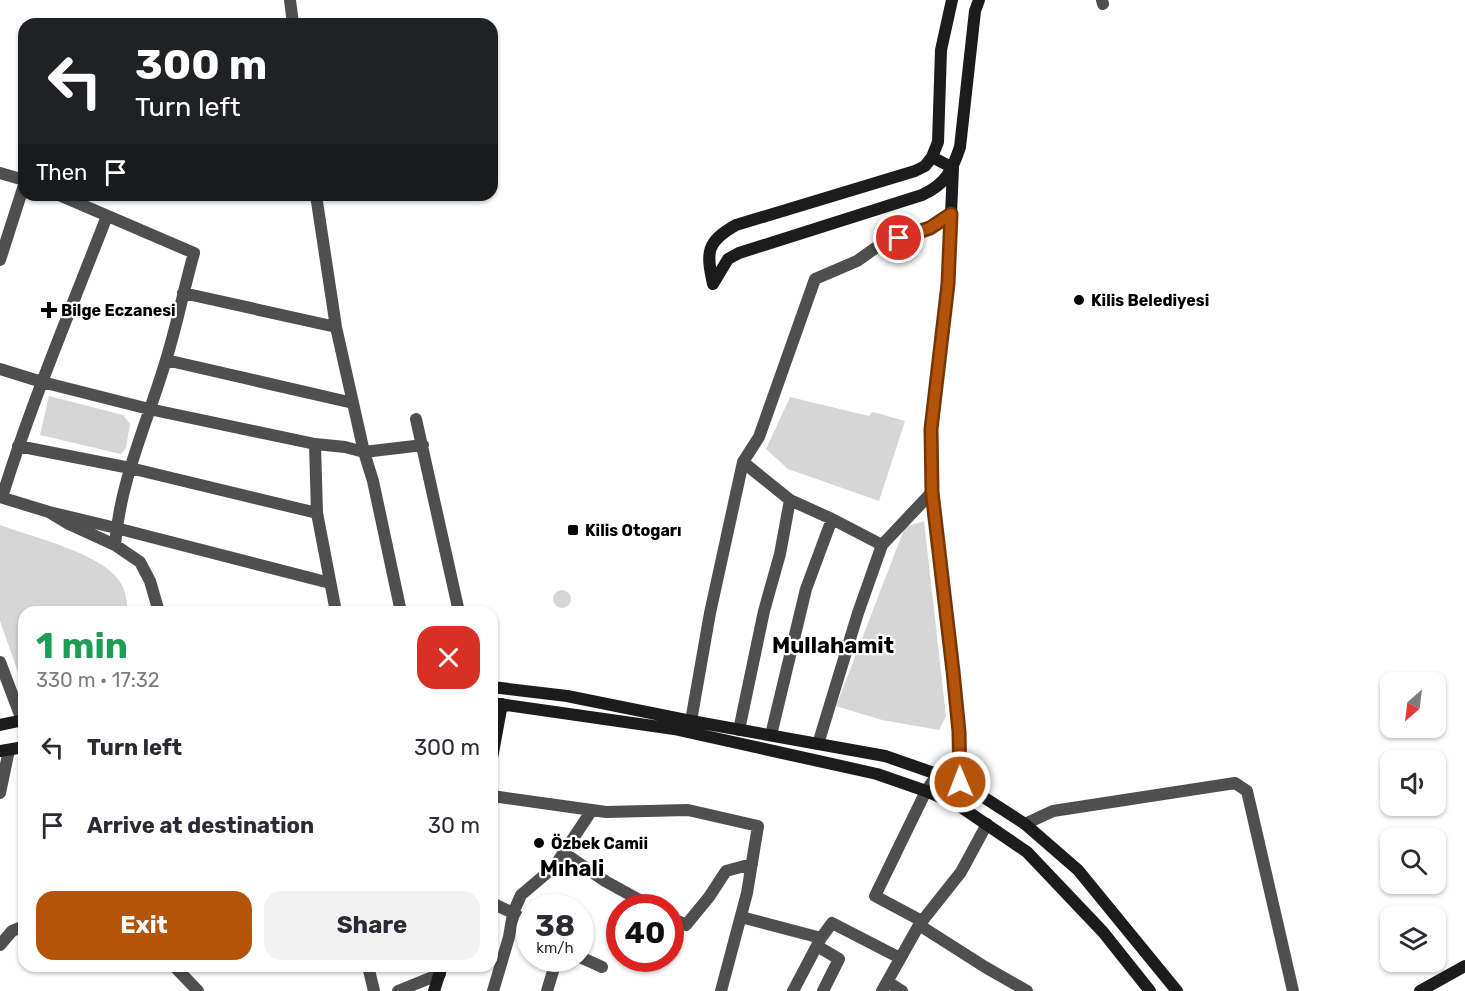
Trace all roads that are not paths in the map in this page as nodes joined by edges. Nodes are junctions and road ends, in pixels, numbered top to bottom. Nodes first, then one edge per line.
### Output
1 (290, 0) edge
2 (952, 0) edge
3 (979, 0) edge
4 (292, 18) edge
5 (932, 158) junction
6 (953, 168) junction
7 (0, 173) edge
8 (18, 178) edge
9 (19, 201) edge
10 (73, 201) edge
11 (317, 201) edge
12 (951, 214) junction
13 (107, 216) junction
14 (0, 260) edge
15 (183, 293) junction
16 (336, 327) junction
17 (166, 360) junction
18 (0, 369) edge
19 (42, 382) junction
20 (353, 403) junction
21 (149, 409) junction
22 (417, 419) dead end
23 (315, 444) junction
24 (423, 445) junction
25 (18, 446) junction
26 (364, 452) junction
27 (743, 462) junction
28 (130, 468) junction
29 (932, 492) junction
30 (1, 497) edge
31 (790, 500) junction
32 (49, 512) junction
33 (318, 513) junction
34 (832, 519) junction
35 (116, 528) junction
36 (115, 545) junction
37 (882, 545) junction
38 (330, 583) junction
39 (157, 606) edge
40 (335, 606) edge
41 (399, 606) edge
42 (458, 606) edge
43 (0, 662) edge
44 (498, 688) edge
45 (498, 704) edge
46 (18, 707) edge
47 (18, 721) edge
48 (691, 721) junction
49 (0, 725) edge
50 (739, 730) junction
51 (771, 735) junction
52 (818, 744) junction
53 (5, 750) edge
54 (938, 774) junction
55 (960, 782) junction
56 (926, 791) junction
57 (0, 793) edge
58 (498, 797) edge
59 (958, 805) junction
60 (592, 810) junction
61 (987, 824) junction
62 (1025, 824) junction
63 (564, 853) junction
64 (752, 864) junction
65 (630, 894) edge
66 (498, 906) edge
67 (513, 913) junction
68 (516, 915) edge
69 (741, 917) junction
70 (684, 924) edge
71 (919, 925) junction
72 (18, 928) edge
73 (819, 942) junction
74 (0, 945) edge
75 (900, 958) junction
76 (594, 963) edge
77 (1465, 966) edge
78 (602, 967) dead end
79 (180, 972) edge
80 (189, 972) edge
81 (369, 972) edge
82 (437, 972) edge
83 (440, 972) edge
84 (553, 972) edge
85 (186, 979) junction
86 (885, 986) edge
87 (198, 991) edge
88 (374, 991) edge
89 (398, 991) edge
90 (434, 991) edge
91 (493, 991) edge
92 (548, 991) edge
93 (722, 991) edge
94 (793, 991) edge
95 (823, 991) edge
96 (902, 991) edge
97 (1027, 991) edge
98 (1150, 991) edge
99 (1177, 991) edge
100 (1293, 991) edge
101 (1420, 991) edge

1 - 4 street
2 - 5 street
3 - 6 street
5 - 6 street
5 - 6 street
6 - 12 street
7 - 8 street
9 - 14 street
10 - 13 street
11 - 16 street
12 - 27 street
12 - 29 street
13 - 15 street
13 - 19 street
15 - 16 street
15 - 17 street
16 - 20 street
17 - 20 street
17 - 21 street
18 - 19 street
19 - 21 street
19 - 25 street
20 - 26 street
21 - 23 street
21 - 28 street
22 - 24 street
23 - 26 street
23 - 33 street
24 - 26 street
24 - 42 street
25 - 28 street
25 - 30 street
26 - 41 street
27 - 31 street
27 - 48 street
28 - 33 street
28 - 35 street
29 - 37 street
29 - 55 street
30 - 32 street
31 - 34 street
31 - 50 street
32 - 35 street
32 - 36 street
33 - 38 street
34 - 37 street
34 - 51 street
35 - 36 street
35 - 38 street
36 - 39 street
37 - 52 street
38 - 40 street
43 - 46 street
44 - 48 street
45 - 56 street
47 - 49 street
48 - 50 street
50 - 51 street
51 - 52 street
52 - 54 street
53 - 57 street
54 - 55 street
54 - 56 street
55 - 59 street
55 - 62 street
56 - 59 street
56 - 71 street
58 - 60 street
59 - 61 street
60 - 63 street
60 - 64 street
61 - 71 street
61 - 98 street
62 - 99 street
62 - 100 street
63 - 65 street
63 - 67 street
64 - 69 street
64 - 70 street
66 - 67 street
67 - 68 street
67 - 91 street
69 - 73 street
69 - 93 street
71 - 75 street
71 - 97 street
72 - 74 street
73 - 75 street
73 - 94 street
73 - 95 street
75 - 86 street
76 - 78 street
77 - 101 street
79 - 85 street
80 - 85 street
81 - 88 street
82 - 89 street
83 - 90 street
84 - 92 street
85 - 87 street
86 - 96 street

